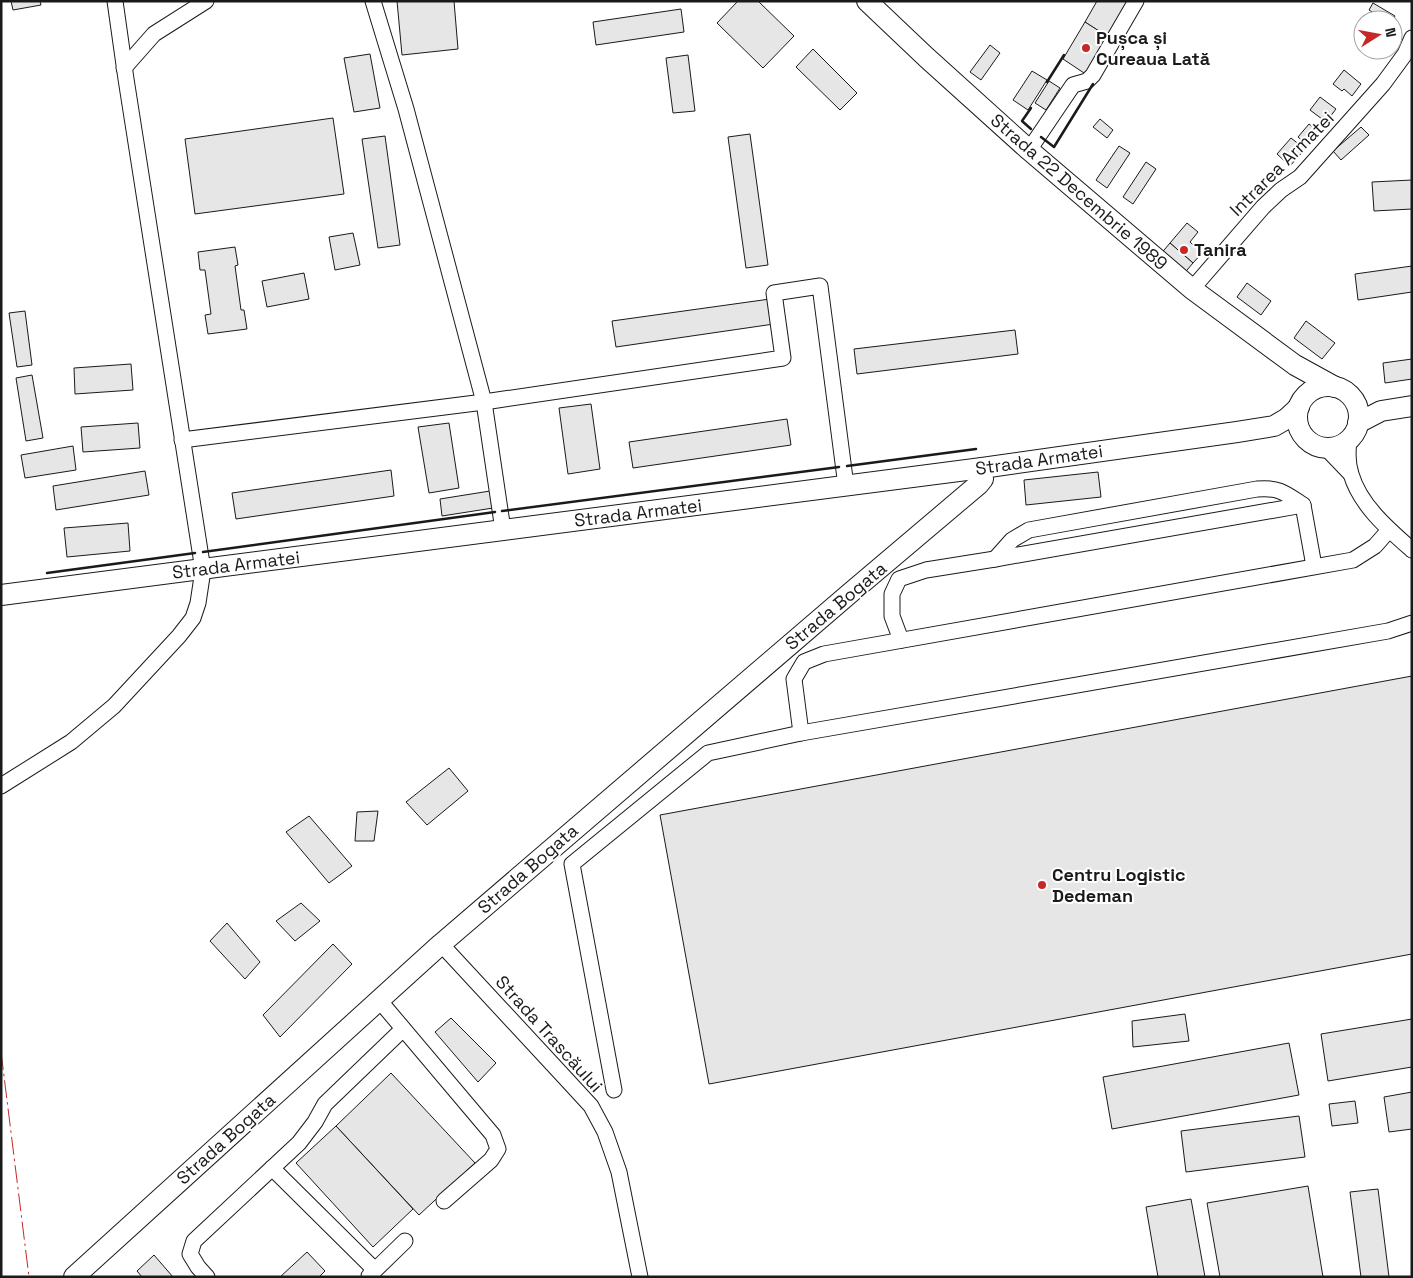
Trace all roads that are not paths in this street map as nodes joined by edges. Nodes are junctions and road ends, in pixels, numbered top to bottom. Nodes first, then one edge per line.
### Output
1 (115, 1) edge
2 (206, 1) edge
3 (372, 1) edge
4 (867, 1) edge
5 (1136, 1) edge
6 (1412, 38) edge
7 (124, 68) junction
8 (1029, 150) junction
9 (1192, 289) junction
10 (1302, 369) junction
11 (1335, 387) junction
12 (1303, 401) junction
13 (1354, 401) junction
14 (484, 402) junction
15 (1412, 406) edge
16 (1381, 410) junction
17 (1274, 426) junction
18 (1353, 431) junction
19 (1305, 436) junction
20 (182, 440) junction
21 (1326, 448) junction
22 (982, 468) junction
23 (1350, 473) junction
24 (846, 486) junction
25 (1303, 505) junction
26 (503, 530) junction
27 (1389, 530) junction
28 (1412, 550) edge
29 (995, 559) junction
30 (1314, 566) junction
31 (203, 570) junction
32 (1, 595) edge
33 (1412, 623) edge
34 (901, 640) junction
35 (802, 733) junction
36 (1, 786) edge
37 (441, 944) junction
38 (379, 1000) junction
39 (404, 1029) junction
40 (614, 1090) dead end
41 (272, 1168) junction
42 (444, 1201) dead end
43 (405, 1241) dead end
44 (371, 1273) edge
45 (74, 1277) edge
46 (208, 1277) edge
47 (640, 1277) edge

1 - 7 street
2 - 7 street
3 - 14 street
4 - 8 main road, Strada 22 Decembrie 1989
5 - 8 street
6 - 9 street, Intrarea Armatei
7 - 20 street
8 - 9 main road, Strada 22 Decembrie 1989
9 - 10 main road, Strada 22 Decembrie 1989
10 - 11 main road, Strada 22 Decembrie 1989
10 - 12 main road
11 - 12 main road
11 - 13 main road
12 - 17 main road, Strada Armatei
12 - 19 main road
13 - 16 main road
13 - 18 main road
14 - 20 street
14 - 24 street
14 - 26 street
15 - 16 main road
16 - 18 main road
17 - 19 main road, Strada Armatei
17 - 22 main road, Strada Armatei
18 - 21 main road
18 - 23 street
19 - 21 main road
20 - 31 street
21 - 23 street
22 - 24 main road, Strada Armatei
22 - 37 main road, Strada Bogata
23 - 27 street
24 - 26 main road, Strada Armatei
25 - 29 street
25 - 29 street
25 - 30 street
26 - 31 main road, Strada Armatei
27 - 28 street
27 - 30 street
29 - 34 street
30 - 34 street
31 - 32 main road, Strada Armatei
31 - 36 street
33 - 35 street
34 - 35 street
35 - 40 street
37 - 38 main road, Strada Bogata
37 - 47 street, Strada Trascăului
38 - 39 street
38 - 45 main road, Strada Bogata
39 - 41 street
39 - 42 street
41 - 44 street
41 - 46 street
43 - 44 street

